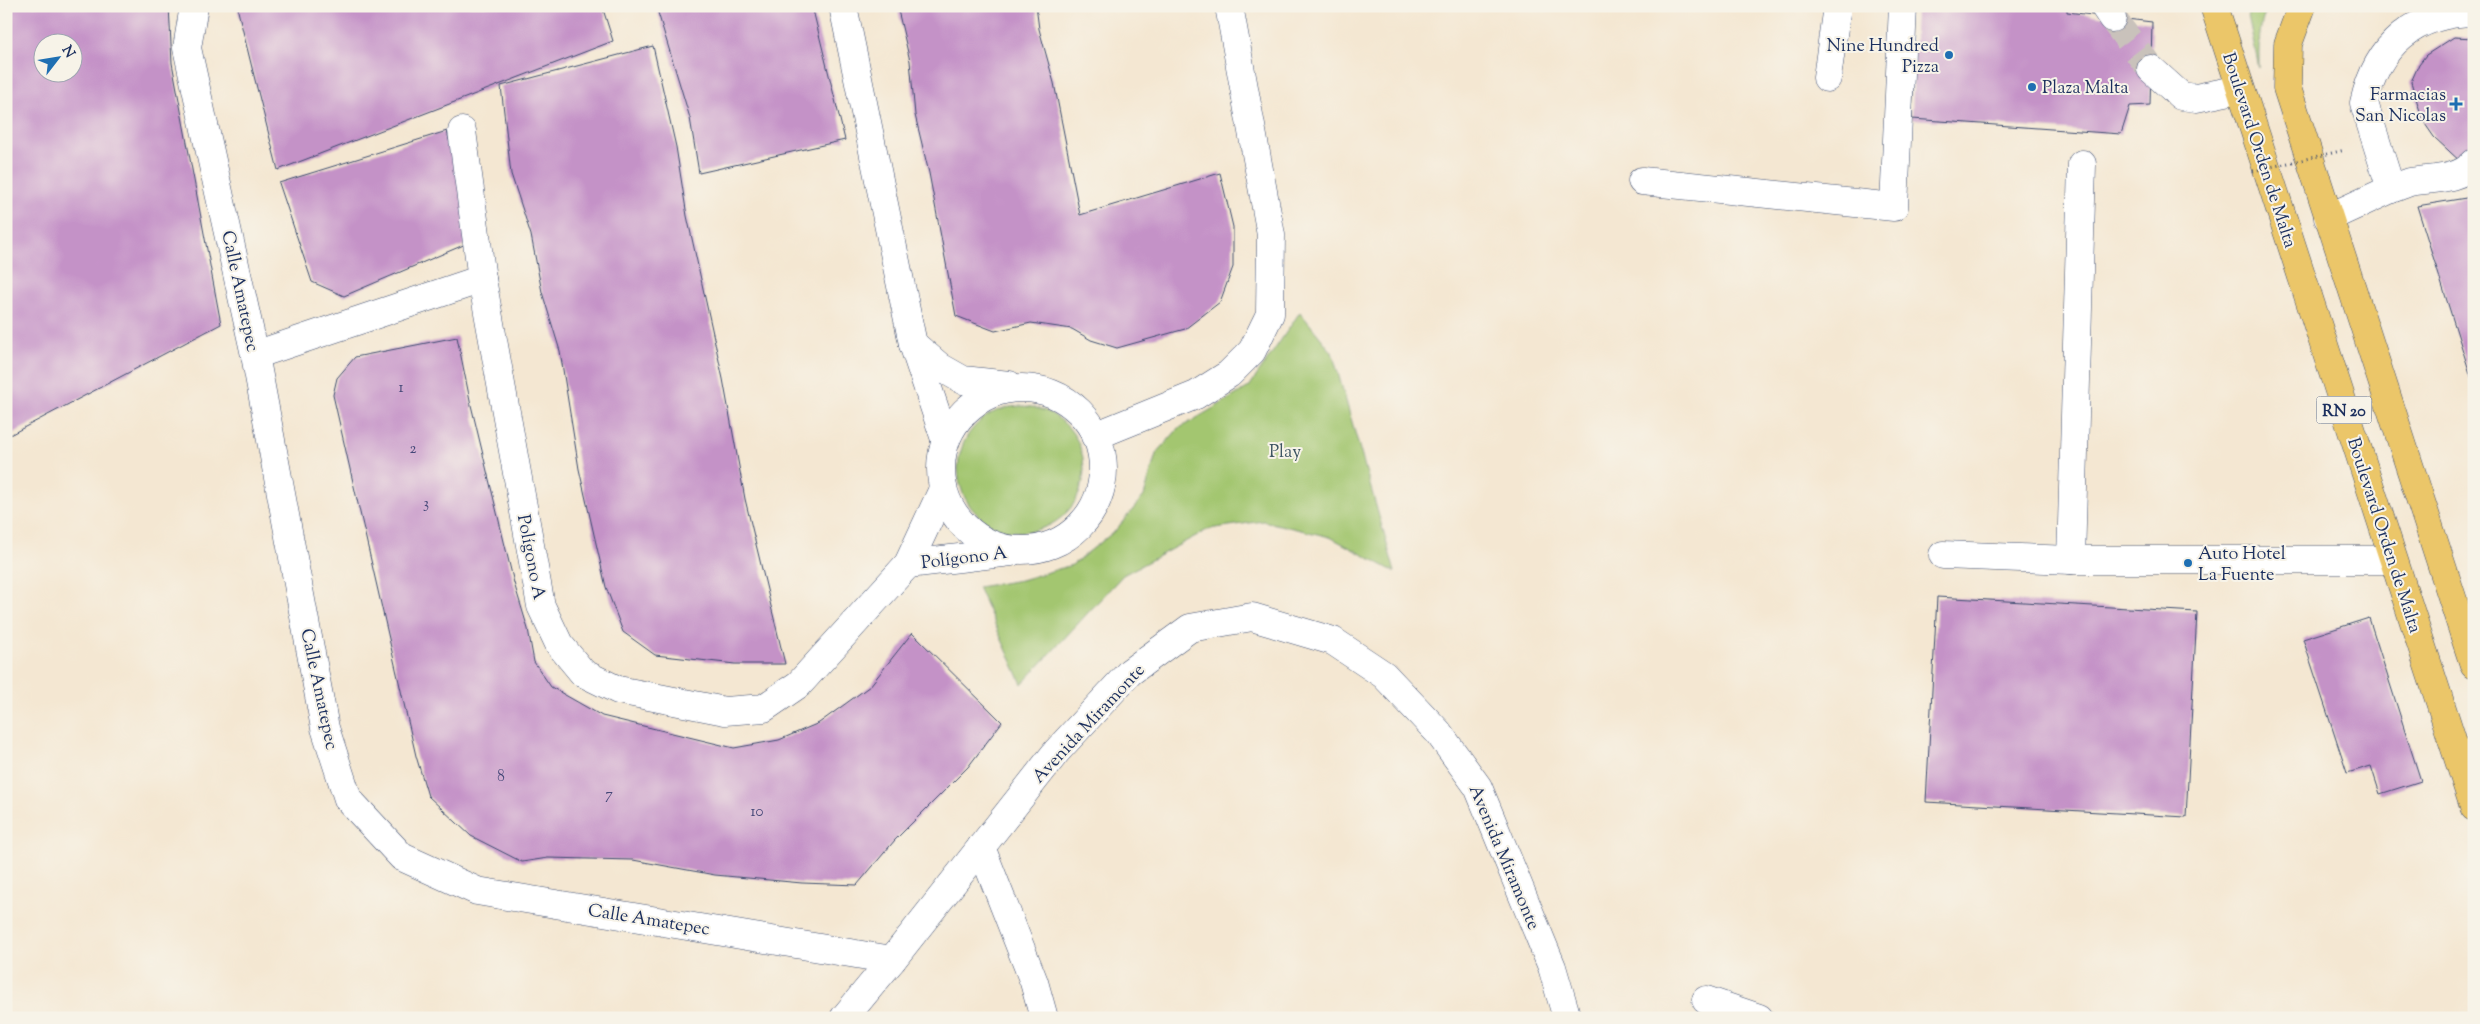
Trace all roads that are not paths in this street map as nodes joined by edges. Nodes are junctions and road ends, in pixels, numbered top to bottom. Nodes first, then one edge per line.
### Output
1 (194, 6) edge
2 (843, 6) edge
3 (1229, 6) edge
4 (1837, 6) edge
5 (1903, 6) edge
6 (2302, 6) edge
7 (2215, 8) edge
8 (2474, 12) edge
9 (2151, 69) tunnel mouth
10 (1828, 78) dead end
11 (2240, 89) junction
12 (462, 131) dead end
13 (2474, 163) edge
14 (2082, 164) dead end
15 (1642, 181) dead end
16 (2391, 189) junction
17 (2328, 218) junction
18 (482, 279) junction
19 (913, 344) junction
20 (255, 355) junction
21 (1025, 387) junction
22 (1095, 436) junction
23 (945, 439) junction
24 (942, 489) junction
25 (1019, 551) junction
26 (1943, 555) dead end
27 (2071, 560) junction
28 (2392, 560) junction
29 (908, 564) junction
30 (2474, 665) edge
31 (2474, 807) edge
32 (981, 846) junction
33 (892, 960) junction
34 (1706, 1000) dead end
35 (844, 1018) edge
36 (1044, 1018) edge
37 (1567, 1018) edge
38 (1759, 1018) edge

1 - 20 street, Calle Amatepec
2 - 19 street
3 - 22 street
4 - 10 street
5 - 15 street
6 - 17 highway, RN 20
7 - 11 highway, Boulevard Orden de Malta / RN 20
8 - 16 street
9 - 11 street
11 - 28 highway, Boulevard Orden de Malta / RN 20
12 - 18 street, Polígono A
13 - 16 street
14 - 27 street
16 - 17 street
17 - 30 highway, RN 20
18 - 20 street
18 - 29 street, Polígono A
19 - 21 street
19 - 23 street
20 - 33 street, Calle Amatepec
21 - 22 street
21 - 23 street
22 - 25 street
23 - 24 street
24 - 25 street
24 - 29 street, Polígono A
25 - 29 street, Polígono A
26 - 27 street
27 - 28 street
28 - 31 highway, Boulevard Orden de Malta / RN 20
32 - 33 street, Avenida Miramonte
32 - 36 street
32 - 37 street, Avenida Miramonte
33 - 35 street, Avenida Miramonte
34 - 38 street

